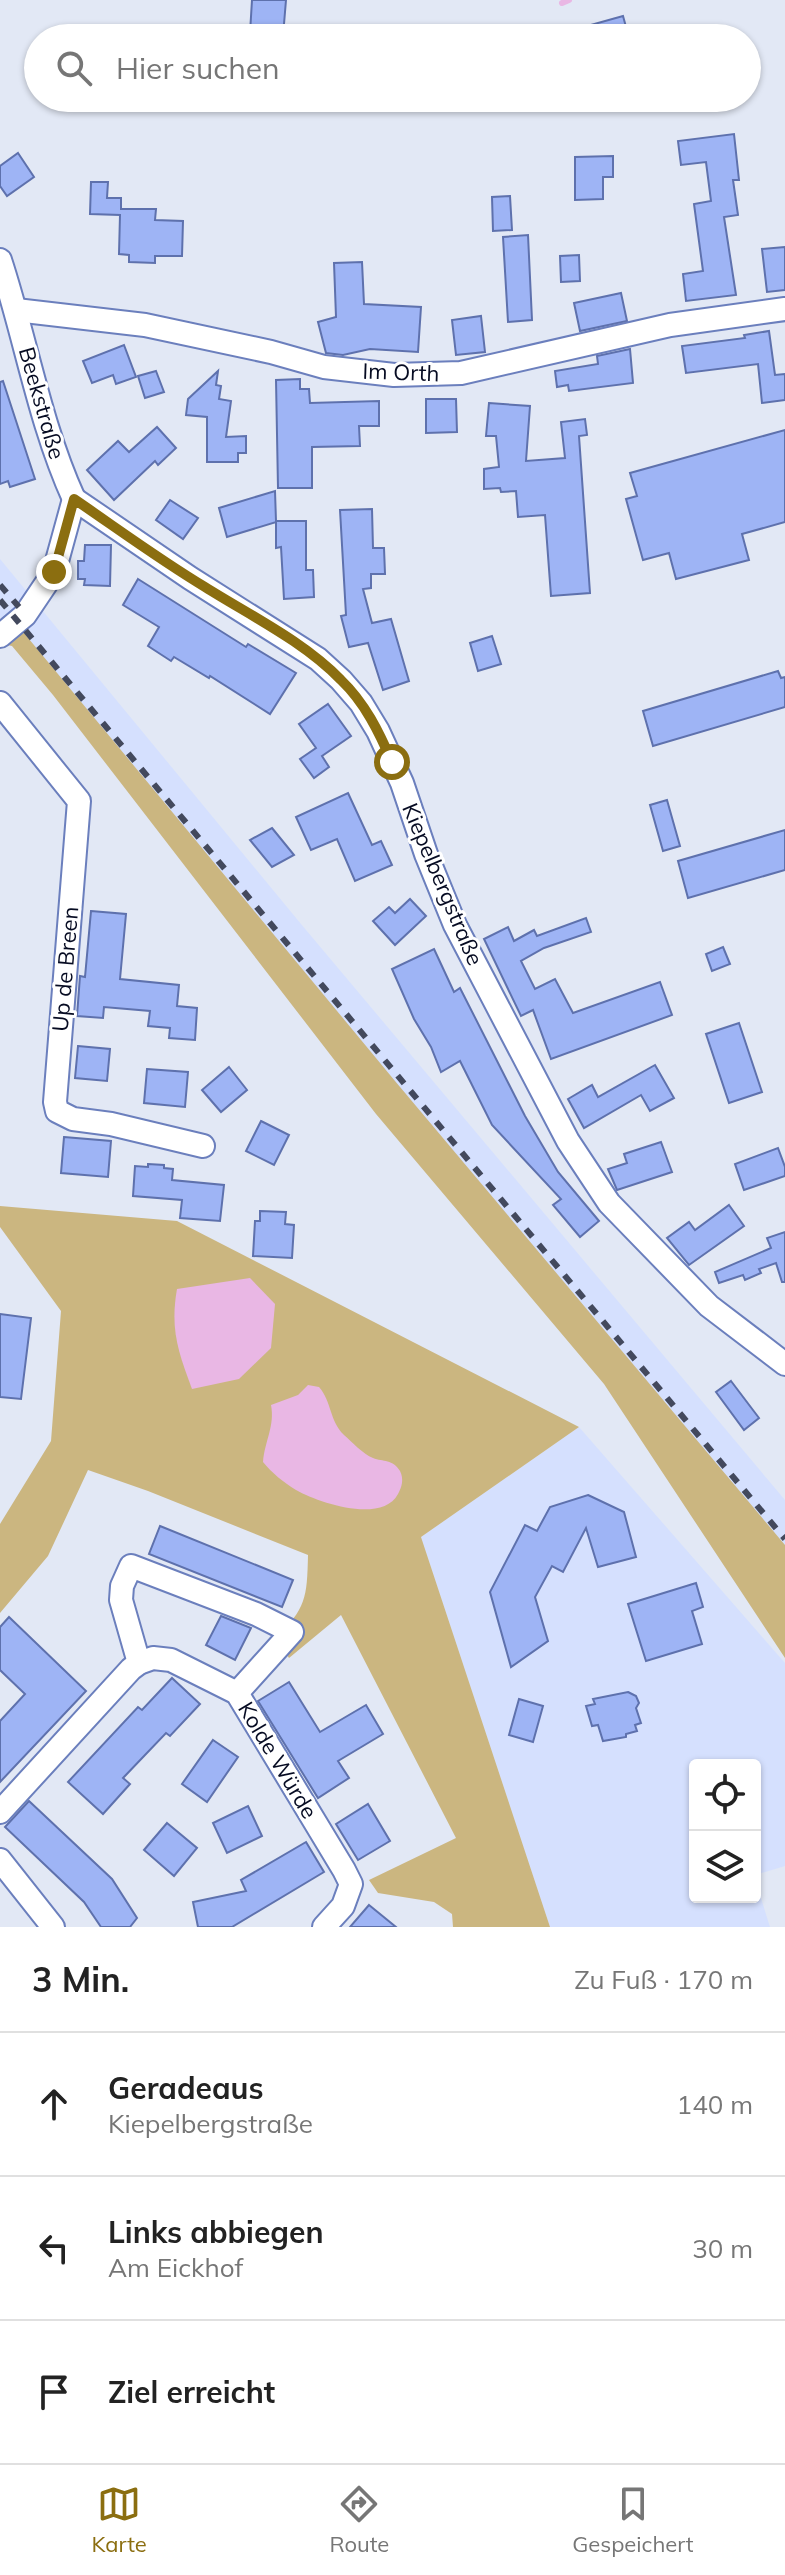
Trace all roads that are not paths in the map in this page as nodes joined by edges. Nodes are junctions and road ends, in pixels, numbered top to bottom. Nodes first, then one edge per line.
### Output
1 (0, 260) edge
2 (785, 309) edge
3 (16, 310) junction
4 (74, 499) junction
5 (0, 636) edge
6 (0, 703) edge
7 (203, 1146) dead end
8 (785, 1364) edge
9 (139, 1663) junction
10 (237, 1693) junction
11 (0, 1812) edge
12 (0, 1860) edge
13 (53, 1927) edge
14 (324, 1927) edge

1 - 3 street, Beekstraße
2 - 3 street, Im Orth
3 - 4 street, Beekstraße
4 - 5 street
4 - 8 street, Kiepelbergstraße
6 - 7 street, Up de Breen
9 - 10 street, Kolde Würde
9 - 10 street
9 - 11 street
10 - 14 street, Kolde Würde
12 - 13 street

